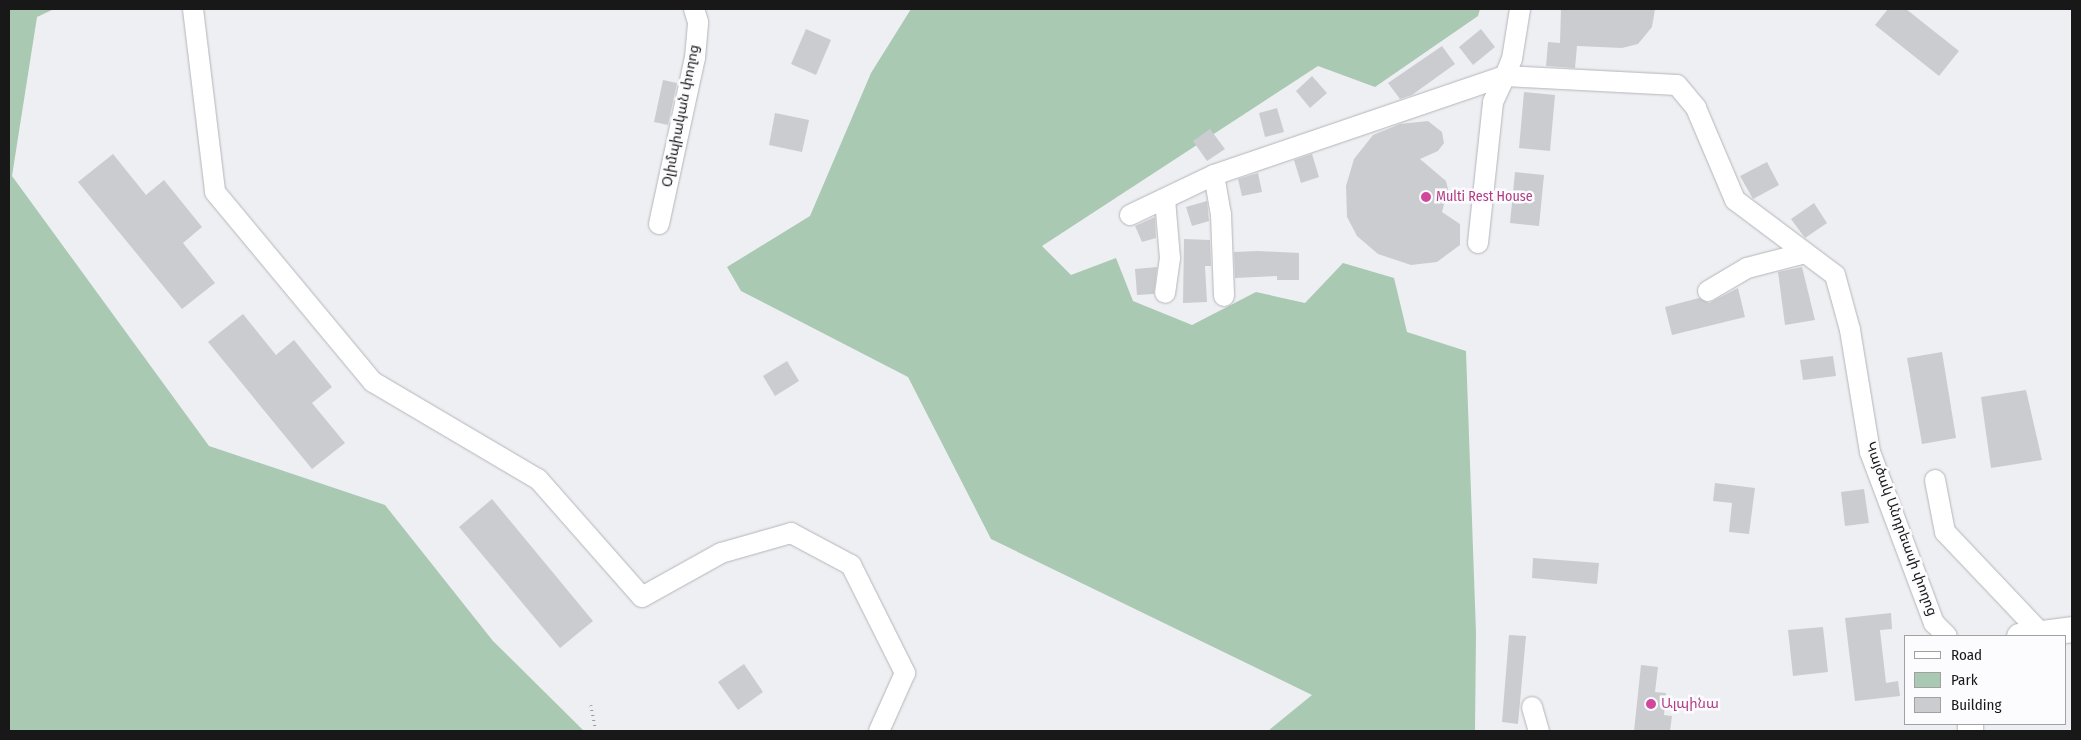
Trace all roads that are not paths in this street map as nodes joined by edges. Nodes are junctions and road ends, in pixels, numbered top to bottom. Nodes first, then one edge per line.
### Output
1 (193, 9) edge
2 (694, 9) edge
3 (1520, 9) edge
4 (1505, 76) junction
5 (1214, 175) junction
6 (1165, 199) junction
7 (1130, 215) dead end
8 (659, 224) dead end
9 (1478, 243) dead end
10 (1805, 253) junction
11 (1708, 291) dead end
12 (1165, 293) dead end
13 (1224, 296) dead end
14 (1935, 480) dead end
15 (2072, 634) edge
16 (1946, 635) edge
17 (2030, 635) edge
18 (1532, 707) dead end
19 (879, 731) edge
20 (1539, 731) edge

1 - 19 street
2 - 8 street, Օլիմպիական փողոց
3 - 4 street
4 - 5 street
4 - 9 street
4 - 10 street, Կայծակ Անդրեասի փողոց
5 - 6 street
5 - 13 street
6 - 7 street
6 - 12 street
10 - 11 street
10 - 16 street, Կայծակ Անդրեասի փողոց
14 - 17 street
15 - 17 main road
18 - 20 street

